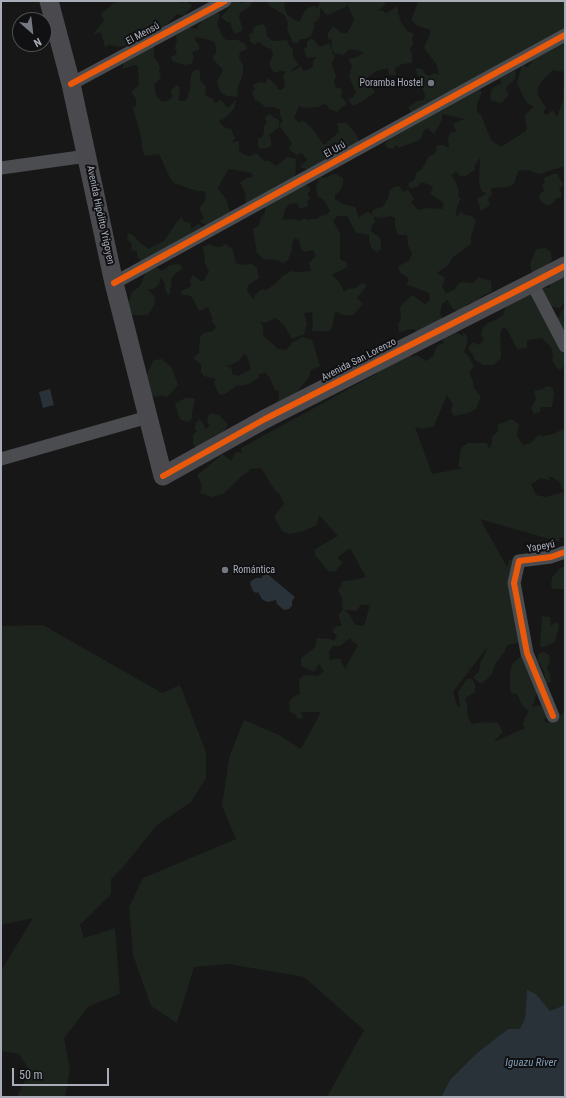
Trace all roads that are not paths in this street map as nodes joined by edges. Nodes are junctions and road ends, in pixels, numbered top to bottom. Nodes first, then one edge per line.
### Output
1 (49, 1) edge
2 (225, 1) edge
3 (565, 35) edge
4 (70, 84) junction
5 (86, 156) junction
6 (1, 168) edge
7 (565, 266) edge
8 (114, 283) junction
9 (532, 284) junction
10 (565, 346) edge
11 (148, 417) junction
12 (1, 459) edge
13 (163, 476) joint
14 (565, 552) edge
15 (553, 716) dead end

1 - 4 main road, Avenida Hipólito Yrigoyen
2 - 4 street, El Mensú
3 - 8 street, El Urú
4 - 5 main road, Avenida Hipólito Yrigoyen
5 - 6 street
5 - 8 main road, Avenida Hipólito Yrigoyen
7 - 9 main road, Avenida San Lorenzo
8 - 11 main road, Avenida Hipólito Yrigoyen
9 - 10 street
9 - 13 main road, Avenida San Lorenzo
11 - 12 street
11 - 13 main road, Avenida Hipólito Yrigoyen
14 - 15 street, Yapeyú

